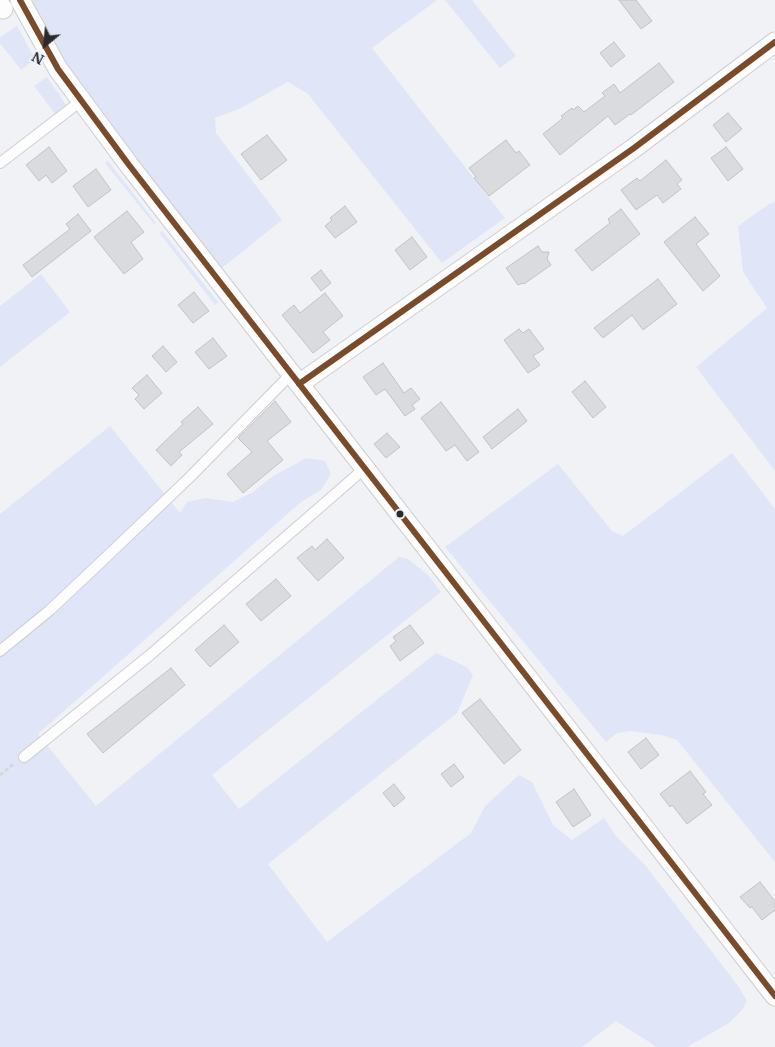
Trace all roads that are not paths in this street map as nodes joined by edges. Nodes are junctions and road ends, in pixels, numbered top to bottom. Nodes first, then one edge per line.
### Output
1 (20, 0) edge
2 (775, 42) edge
3 (81, 101) junction
4 (0, 163) edge
5 (295, 379) junction
6 (365, 468) junction
7 (0, 650) edge
8 (24, 757) dead end
9 (775, 996) edge

1 - 3 street
2 - 5 street
3 - 4 lane
3 - 5 street
5 - 6 street
5 - 7 lane
6 - 8 lane
6 - 9 street

